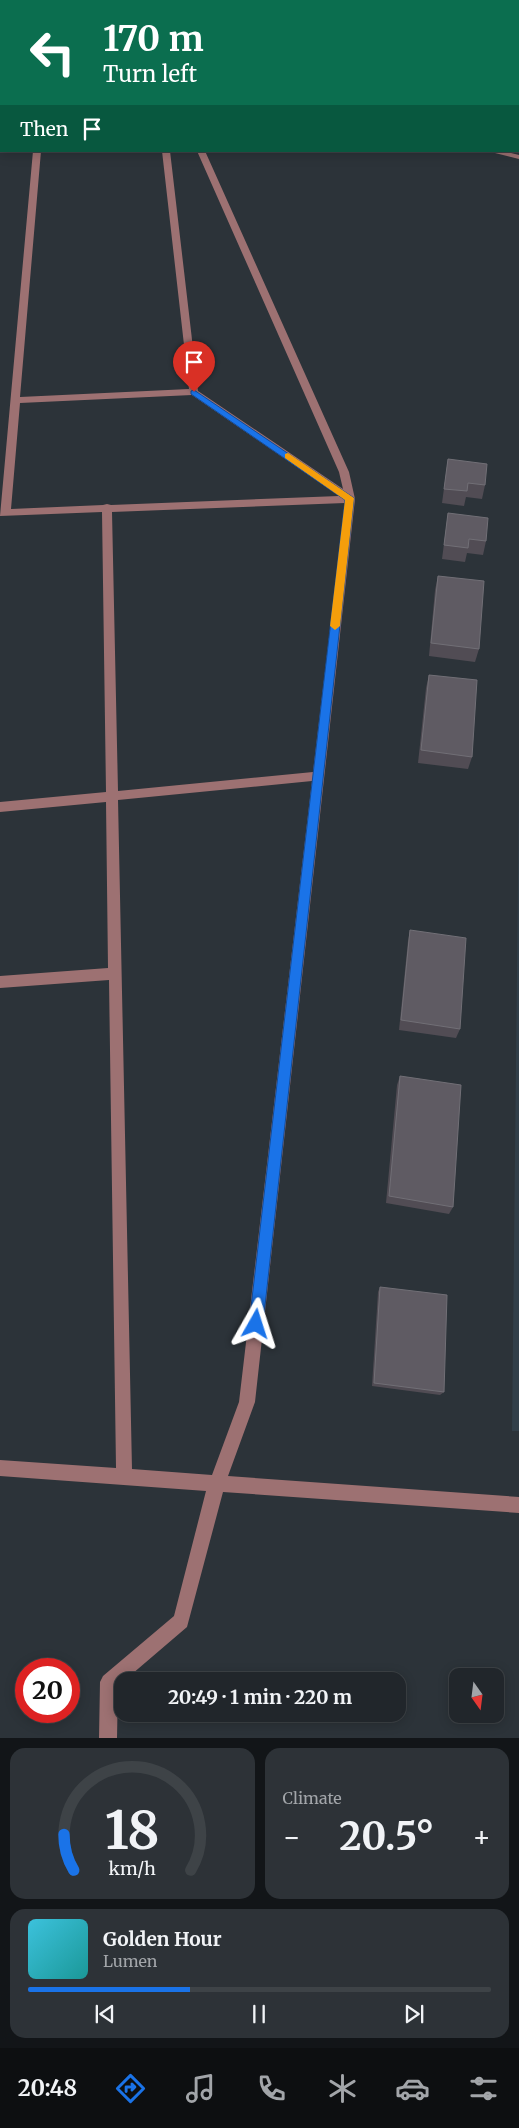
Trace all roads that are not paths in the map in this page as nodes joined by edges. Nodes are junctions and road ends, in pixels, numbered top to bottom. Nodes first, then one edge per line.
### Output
1 (37, 152) edge
2 (166, 152) edge
3 (201, 152) edge
4 (496, 152) edge
5 (519, 157) edge
6 (194, 392) junction
7 (16, 400) junction
8 (350, 498) junction
9 (107, 507) junction
10 (3, 513) edge
11 (318, 776) junction
12 (112, 796) junction
13 (0, 807) edge
14 (115, 974) junction
15 (0, 982) edge
16 (0, 1468) edge
17 (124, 1476) junction
18 (217, 1483) junction
19 (519, 1505) edge
20 (108, 1738) edge

1 - 7 street
2 - 6 street
3 - 8 street
4 - 5 street
6 - 7 street
6 - 8 street
7 - 10 street
8 - 9 street
8 - 11 street
9 - 10 street
9 - 12 street
11 - 12 street
11 - 18 street
12 - 13 street
12 - 14 street
14 - 15 street
14 - 17 street
16 - 17 street
17 - 18 street
18 - 19 street
18 - 20 street

